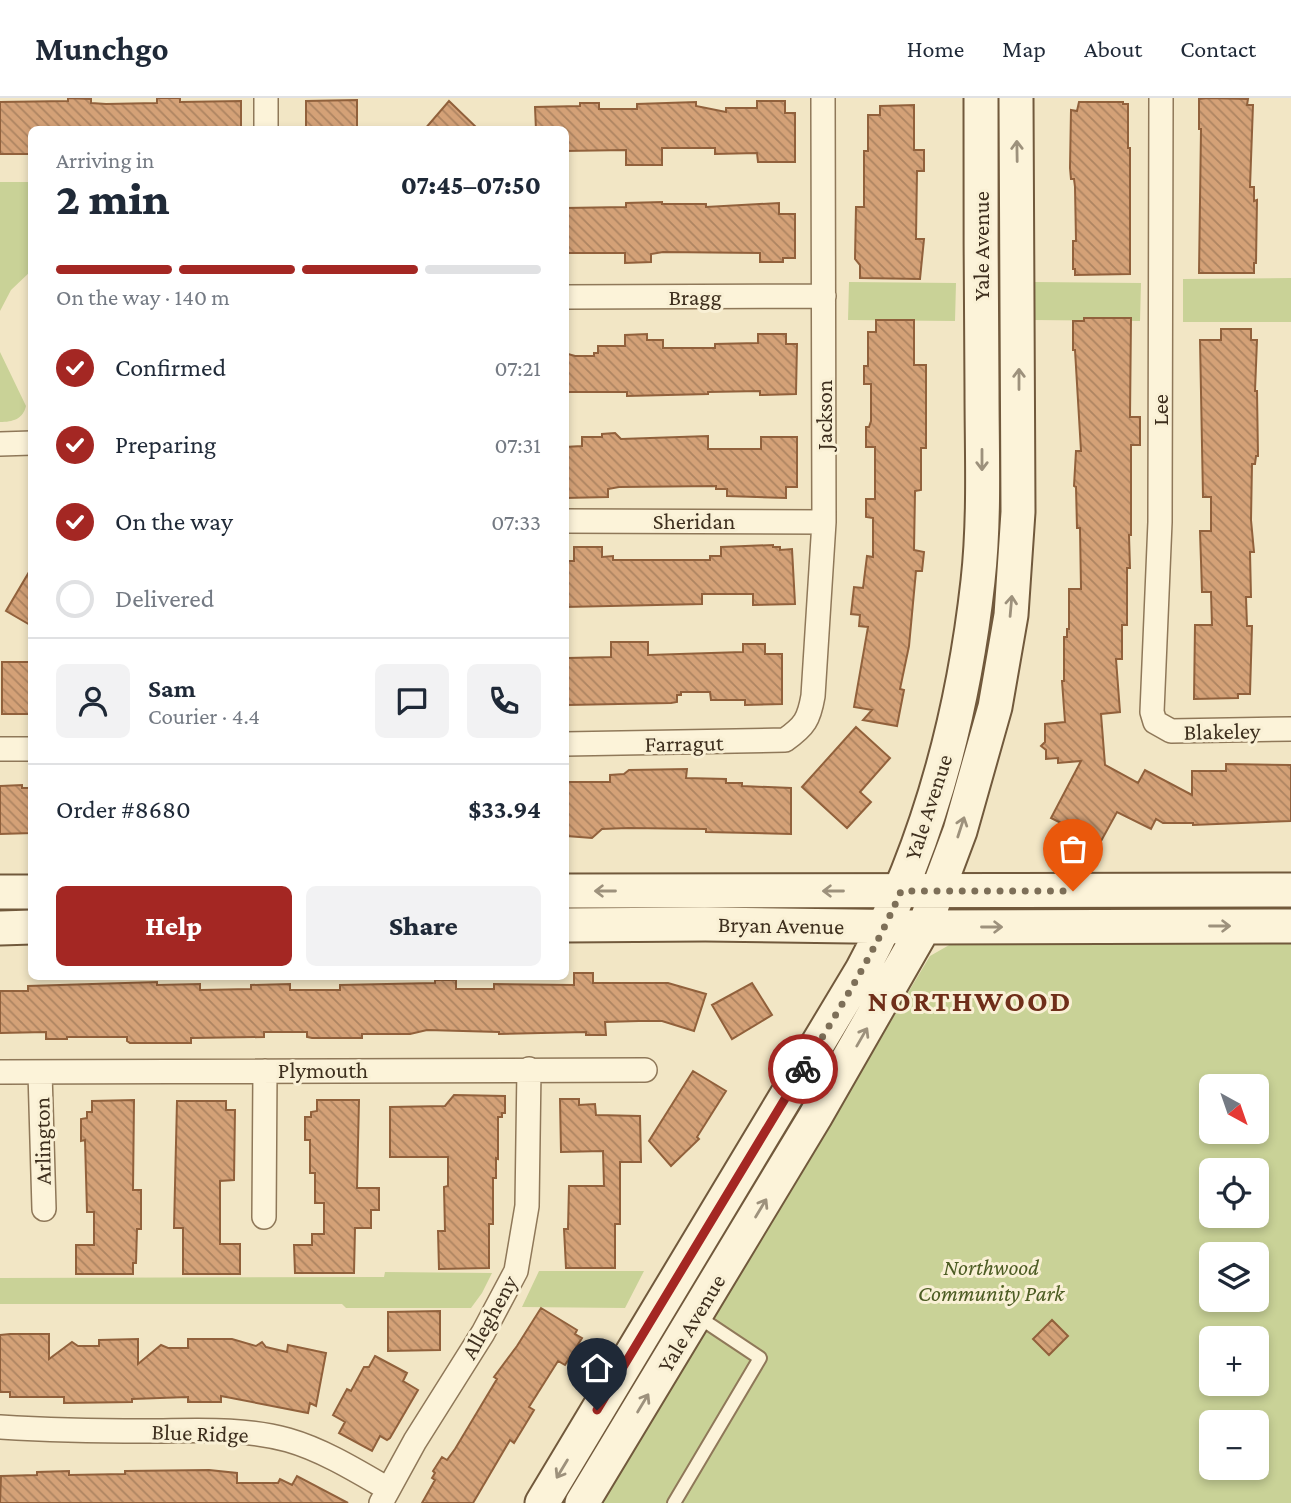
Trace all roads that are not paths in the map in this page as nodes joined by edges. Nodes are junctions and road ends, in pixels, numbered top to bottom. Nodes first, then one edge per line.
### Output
1 (266, 98) edge
2 (823, 98) edge
3 (981, 98) edge
4 (1016, 98) edge
5 (1161, 98) edge
6 (266, 126) edge
7 (824, 296) junction
8 (569, 297) edge
9 (28, 443) edge
10 (0, 444) edge
11 (569, 521) edge
12 (824, 522) junction
13 (1155, 722) joint
14 (800, 729) joint
15 (1291, 729) edge
16 (569, 744) edge
17 (0, 749) edge
18 (28, 749) edge
19 (1291, 890) edge
20 (569, 891) edge
21 (901, 891) junction
22 (938, 891) junction
23 (0, 892) edge
24 (28, 892) edge
25 (569, 925) edge
26 (886, 926) junction
27 (1291, 926) edge
28 (924, 927) junction
29 (0, 928) edge
30 (28, 928) edge
31 (529, 1069) junction
32 (645, 1070) dead end
33 (265, 1071) junction
34 (0, 1072) edge
35 (40, 1072) junction
36 (44, 1209) dead end
37 (264, 1217) dead end
38 (696, 1315) junction
39 (0, 1427) edge
40 (385, 1496) edge
41 (542, 1503) edge
42 (582, 1503) edge
43 (674, 1503) edge

1 - 6 street
2 - 7 street, Jackson
3 -> 21 main road, Yale Avenue
22 -> 4 main road, Yale Avenue
5 - 13 street, Lee
7 - 8 street, Bragg
7 - 12 street, Jackson
9 - 10 street
11 - 12 street, Sheridan
12 - 14 street, Jackson
13 - 15 street, Blakeley
14 - 16 street, Farragut
17 - 18 street
19 - 22 main road, Bryan Avenue
21 -> 20 main road, Bryan Avenue
21 - 22 main road, Bryan Avenue
21 - 26 main road, Yale Avenue
22 - 28 main road, Yale Avenue
23 - 24 main road
25 - 26 main road, Bryan Avenue
26 - 28 main road, Bryan Avenue
26 -> 41 main road, Yale Avenue
28 -> 27 main road, Bryan Avenue
38 -> 28 main road, Yale Avenue
29 - 30 main road
31 - 32 street, Plymouth
31 - 33 street, Plymouth
31 - 40 street, Allegheny
33 - 35 street, Plymouth
33 - 37 street
34 - 35 street, Plymouth
35 - 36 street, Arlington
42 -> 38 main road, Yale Avenue
38 - 43 lane
39 - 40 street, Blue Ridge

